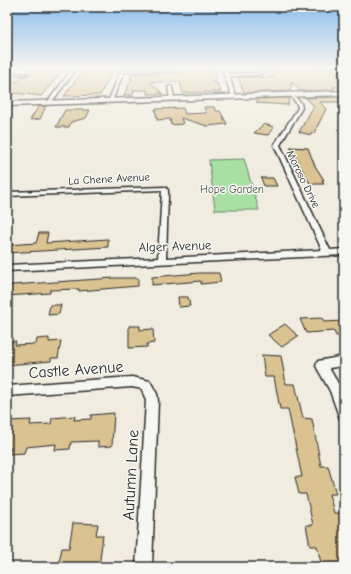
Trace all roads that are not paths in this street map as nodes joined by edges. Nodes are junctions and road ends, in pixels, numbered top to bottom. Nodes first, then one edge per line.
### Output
1 (54, 95) edge
2 (113, 95) edge
3 (171, 95) edge
4 (292, 95) junction
5 (298, 95) edge
6 (234, 97) joint
7 (172, 99) junction
8 (110, 101) junction
9 (48, 103) junction
10 (7, 104) edge
11 (7, 194) edge
12 (327, 252) junction
13 (344, 252) edge
14 (162, 259) junction
15 (7, 268) edge
16 (344, 361) edge
17 (146, 385) joint
18 (7, 392) edge
19 (344, 415) edge
20 (144, 567) edge

1 - 9 street
2 - 8 street
3 - 7 street
4 - 5 main road
4 - 6 main road
4 - 12 street, Moroso Drive
6 - 7 main road
7 - 8 main road
8 - 9 main road
9 - 10 main road
11 - 14 street, La Chene Avenue
12 - 13 street, Alger Avenue
12 - 14 street, Alger Avenue
14 - 15 street, Alger Avenue
16 - 19 street
17 - 18 street, Castle Avenue
17 - 20 street, Autumn Lane

